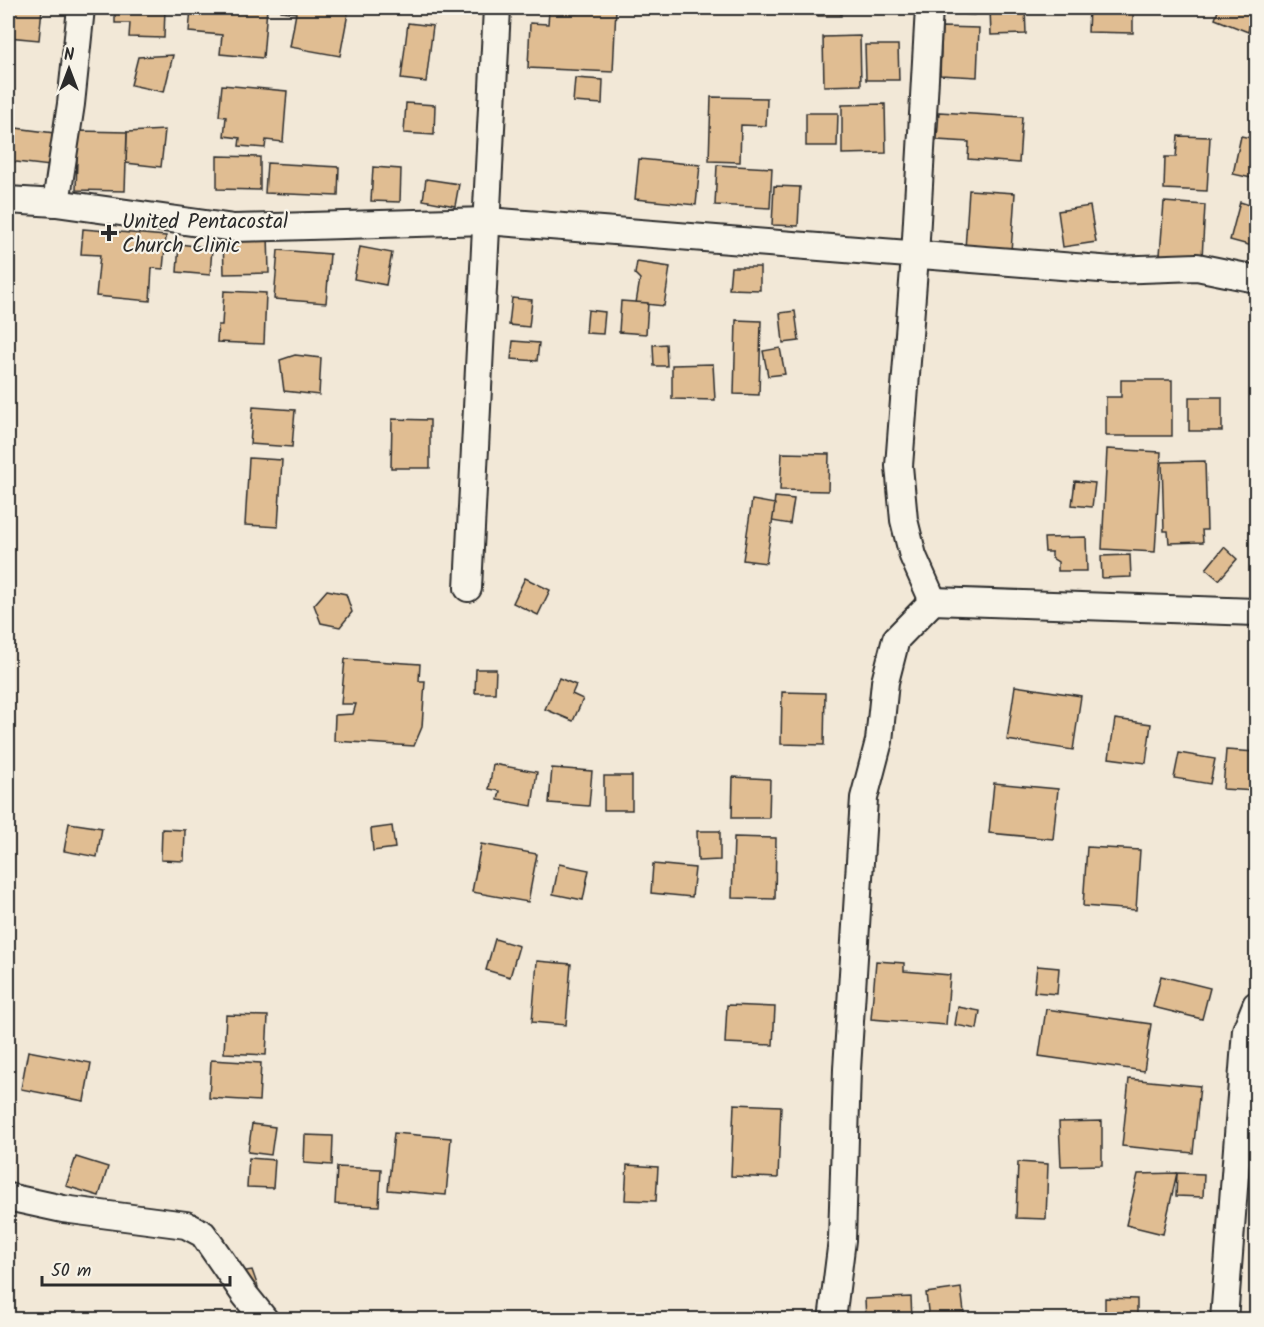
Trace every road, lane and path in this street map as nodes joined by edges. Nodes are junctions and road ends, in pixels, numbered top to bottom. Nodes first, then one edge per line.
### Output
1 (81, 8) edge
2 (497, 8) edge
3 (929, 8) edge
4 (8, 200) edge
5 (56, 203) junction
6 (487, 221) junction
7 (915, 256) junction
8 (1257, 279) edge
9 (468, 588) dead end
10 (933, 601) junction
11 (1257, 612) edge
12 (1257, 1005) edge
13 (8, 1197) edge
14 (265, 1320) edge
15 (832, 1320) edge
16 (1224, 1320) edge

1 - 5 street
2 - 6 street
3 - 7 street
4 - 5 street
5 - 6 street
6 - 7 street
6 - 9 street
7 - 8 street
7 - 10 street
10 - 11 street
10 - 15 street
12 - 16 street
13 - 14 street

